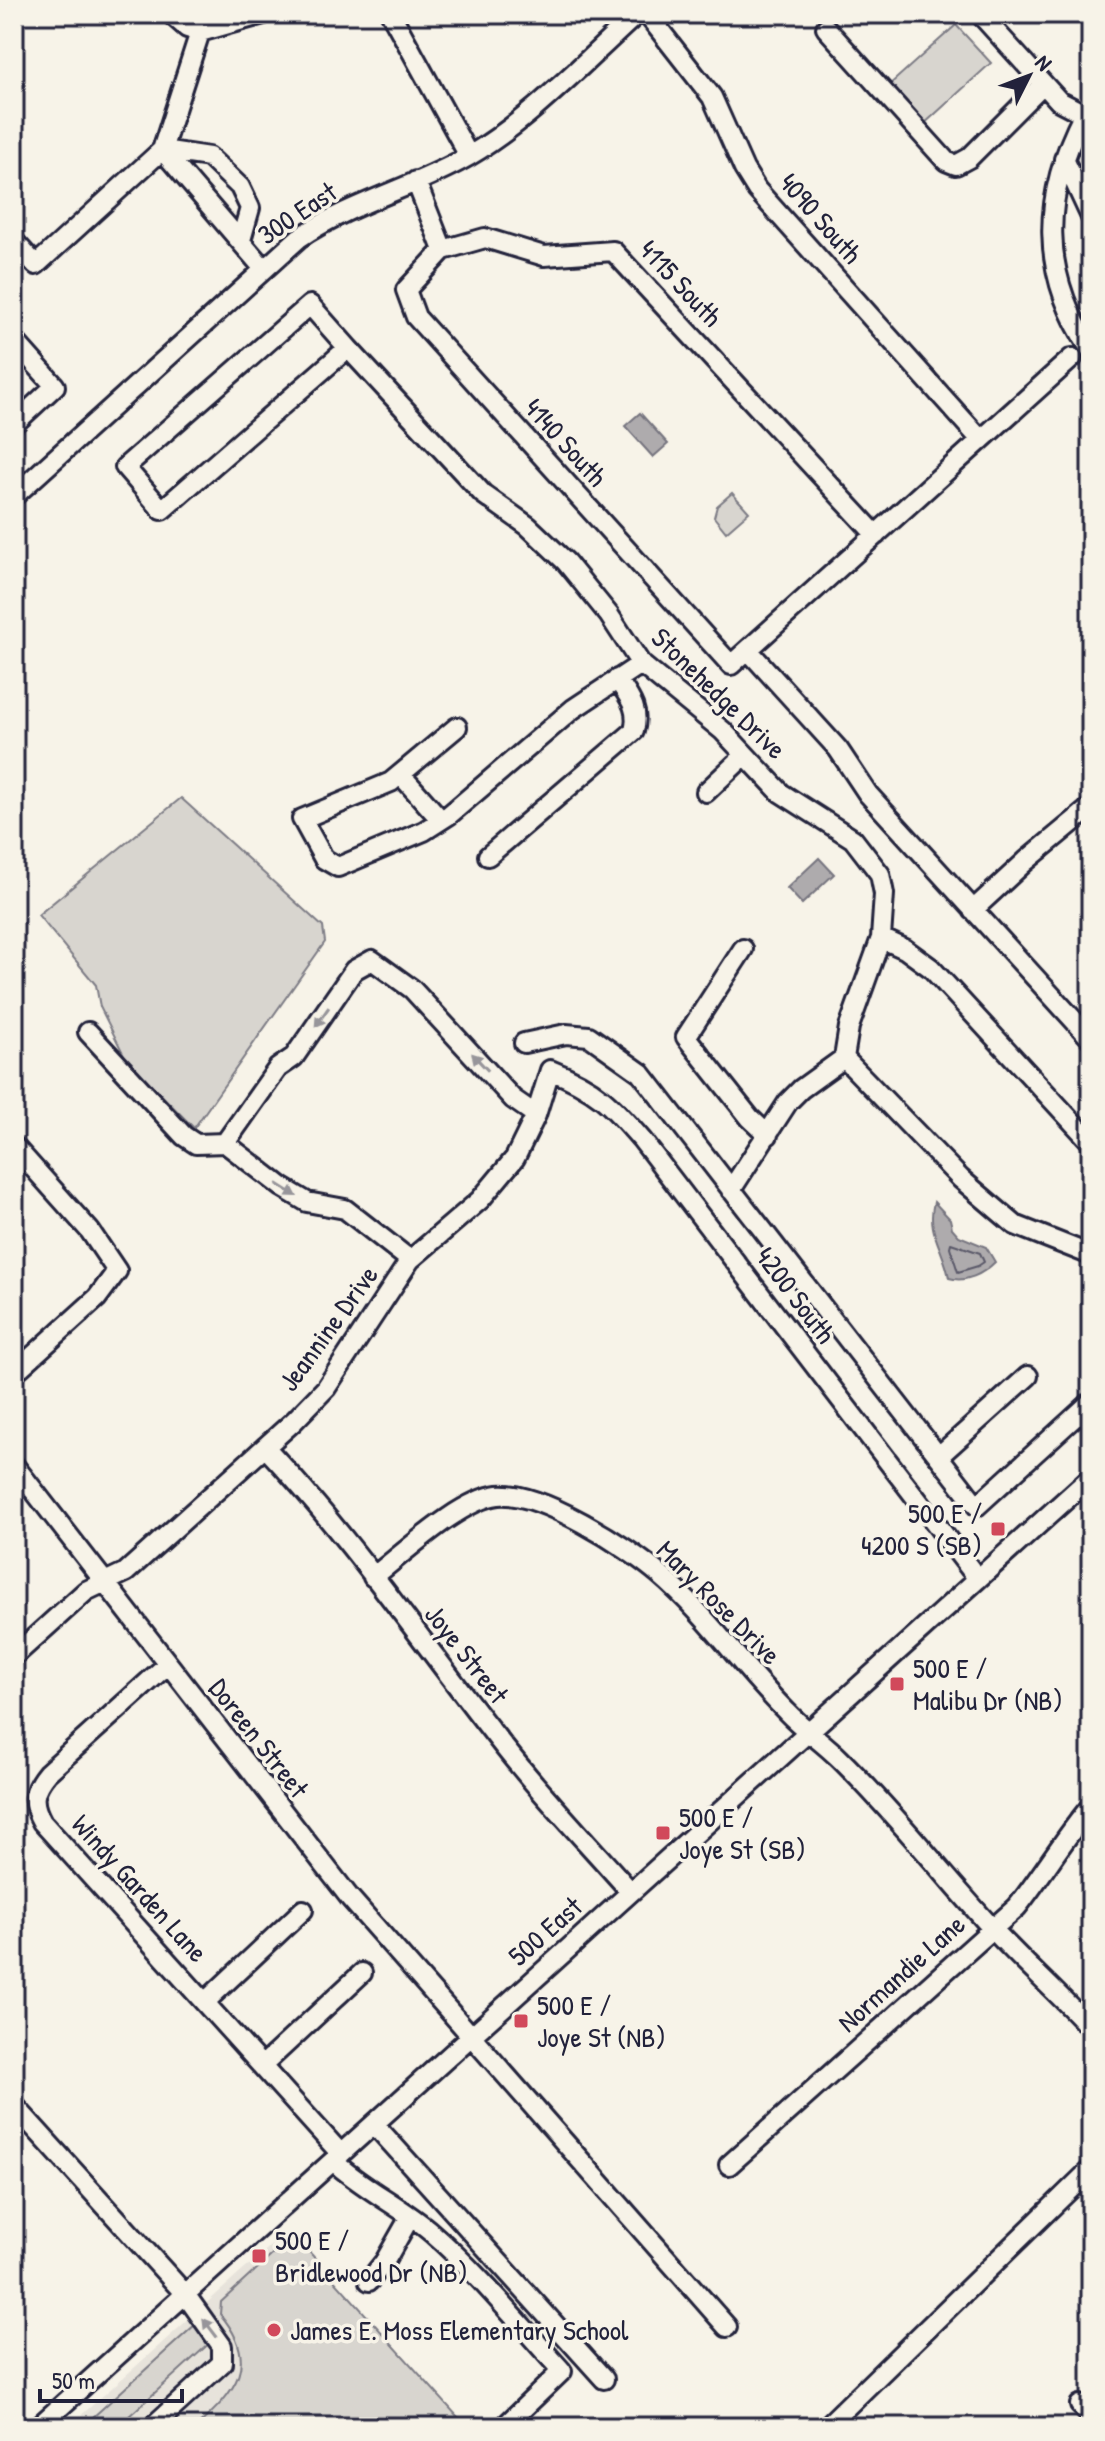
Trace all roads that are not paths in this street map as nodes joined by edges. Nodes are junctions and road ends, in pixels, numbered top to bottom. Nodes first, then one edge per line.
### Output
1 (171, 14) edge
2 (264, 14) edge
3 (391, 14) edge
4 (637, 14) edge
5 (647, 14) edge
6 (980, 14) edge
7 (826, 28) dead end
8 (200, 32) junction
9 (1043, 84) junction
10 (1089, 110) edge
11 (162, 150) junction
12 (469, 156) junction
13 (1064, 159) junction
14 (416, 181) junction
15 (1091, 217) edge
16 (241, 240) junction
17 (14, 241) edge
18 (443, 250) junction
19 (264, 269) junction
20 (14, 340) edge
21 (348, 348) junction
22 (1091, 350) edge
23 (1072, 358) dead end
24 (14, 424) edge
25 (981, 440) junction
26 (14, 496) edge
27 (876, 535) junction
28 (748, 650) junction
29 (641, 664) junction
30 (617, 679) junction
31 (457, 727) dead end
32 (745, 755) junction
33 (401, 775) junction
34 (706, 792) dead end
35 (1091, 807) edge
36 (441, 820) junction
37 (488, 856) dead end
38 (973, 910) junction
39 (881, 938) junction
40 (743, 949) dead end
41 (88, 1032) dead end
42 (1091, 1039) edge
43 (524, 1043) dead end
44 (844, 1058) junction
45 (550, 1070) joint
46 (536, 1115) junction
47 (768, 1135) junction
48 (1091, 1142) edge
49 (225, 1143) junction
50 (14, 1146) edge
51 (731, 1190) junction
52 (1091, 1255) edge
53 (410, 1260) junction
54 (14, 1373) edge
55 (1028, 1376) dead end
56 (1091, 1402) edge
57 (265, 1447) junction
58 (939, 1456) junction
59 (14, 1465) edge
60 (1091, 1477) edge
61 (373, 1577) junction
62 (978, 1579) junction
63 (105, 1583) junction
64 (14, 1656) edge
65 (167, 1665) junction
66 (807, 1732) junction
67 (1091, 1806) edge
68 (630, 1891) junction
69 (303, 1910) dead end
70 (993, 1929) junction
71 (362, 1973) dead end
72 (205, 2002) junction
73 (1091, 2029) edge
74 (472, 2036) junction
75 (262, 2066) junction
76 (17, 2116) edge
77 (374, 2124) junction
78 (337, 2157) junction
79 (729, 2165) dead end
80 (1091, 2169) edge
81 (410, 2217) junction
82 (369, 2281) dead end
83 (185, 2294) junction
84 (727, 2327) dead end
85 (604, 2379) dead end
86 (508, 2423) dead end
87 (38, 2427) edge
88 (152, 2427) edge
89 (826, 2427) edge

1 - 8 street
2 - 8 street
3 - 12 street
4 - 12 street, 300 East
5 - 25 street, 4090 South
6 - 9 street
7 - 9 street
8 - 11 street
9 - 10 street
10 - 13 street
11 - 16 street
11 - 16 street
11 - 17 street
12 - 14 street, 300 East
13 - 15 street
13 - 22 street
14 - 18 street
14 - 19 street, 300 East
16 - 19 street
18 - 27 street, 4115 South
18 - 28 street, 4140 South
19 - 26 street, 300 East
20 - 24 street
21 - 21 street, Stonehedge Drive
21 - 29 street, Stonehedge Drive
23 - 25 street
25 - 27 street
27 - 28 street
28 - 38 street
29 - 30 street
29 - 32 street, Stonehedge Drive
30 - 36 street
30 - 37 street
31 - 33 street
32 - 34 street
32 - 39 street, Stonehedge Drive
33 - 36 street
33 - 36 street
35 - 38 street
38 - 42 street
39 - 44 street, Stonehedge Drive
39 - 48 street
40 - 47 street
41 - 49 street
43 - 51 street
44 - 47 street
44 - 52 street
45 - 46 street, Jeannine Drive
45 - 62 street, 4200 South
46 -> 49 street
46 - 53 street, Jeannine Drive
47 - 51 street
49 -> 53 street
50 - 54 street
51 - 58 street
53 - 57 street, Jeannine Drive
55 - 58 street
56 - 58 street
57 - 61 street, Joye Street
57 - 63 street, Jeannine Drive
59 - 63 street, Doreen Street
60 - 62 street, 500 East
61 - 66 street, Mary Rose Drive
61 - 68 street, Joye Street
62 - 66 street, 500 East
63 - 64 street, Jeannine Drive
63 - 65 street, Doreen Street
65 - 72 street, Windy Garden Lane
65 - 74 street, Doreen Street
66 - 68 street, 500 East
66 - 70 street, Mary Rose Drive
67 - 70 street, Normandie Lane
68 - 74 street, 500 East
69 - 72 street
70 - 73 street, Mary Rose Drive
70 - 79 street, Normandie Lane
71 - 75 street
72 - 75 street, Windy Garden Lane
74 - 77 street, 500 East
74 - 84 street, Doreen Street
75 - 78 street, Windy Garden Lane
76 - 83 street
77 - 78 street, 500 East
77 - 85 street
78 - 81 street, Windy Garden Lane
78 - 83 street, 500 East
80 - 89 street
81 - 82 street
81 - 86 street, Windy Garden Lane
83 - 87 street, 500 East
88 -> 83 street

